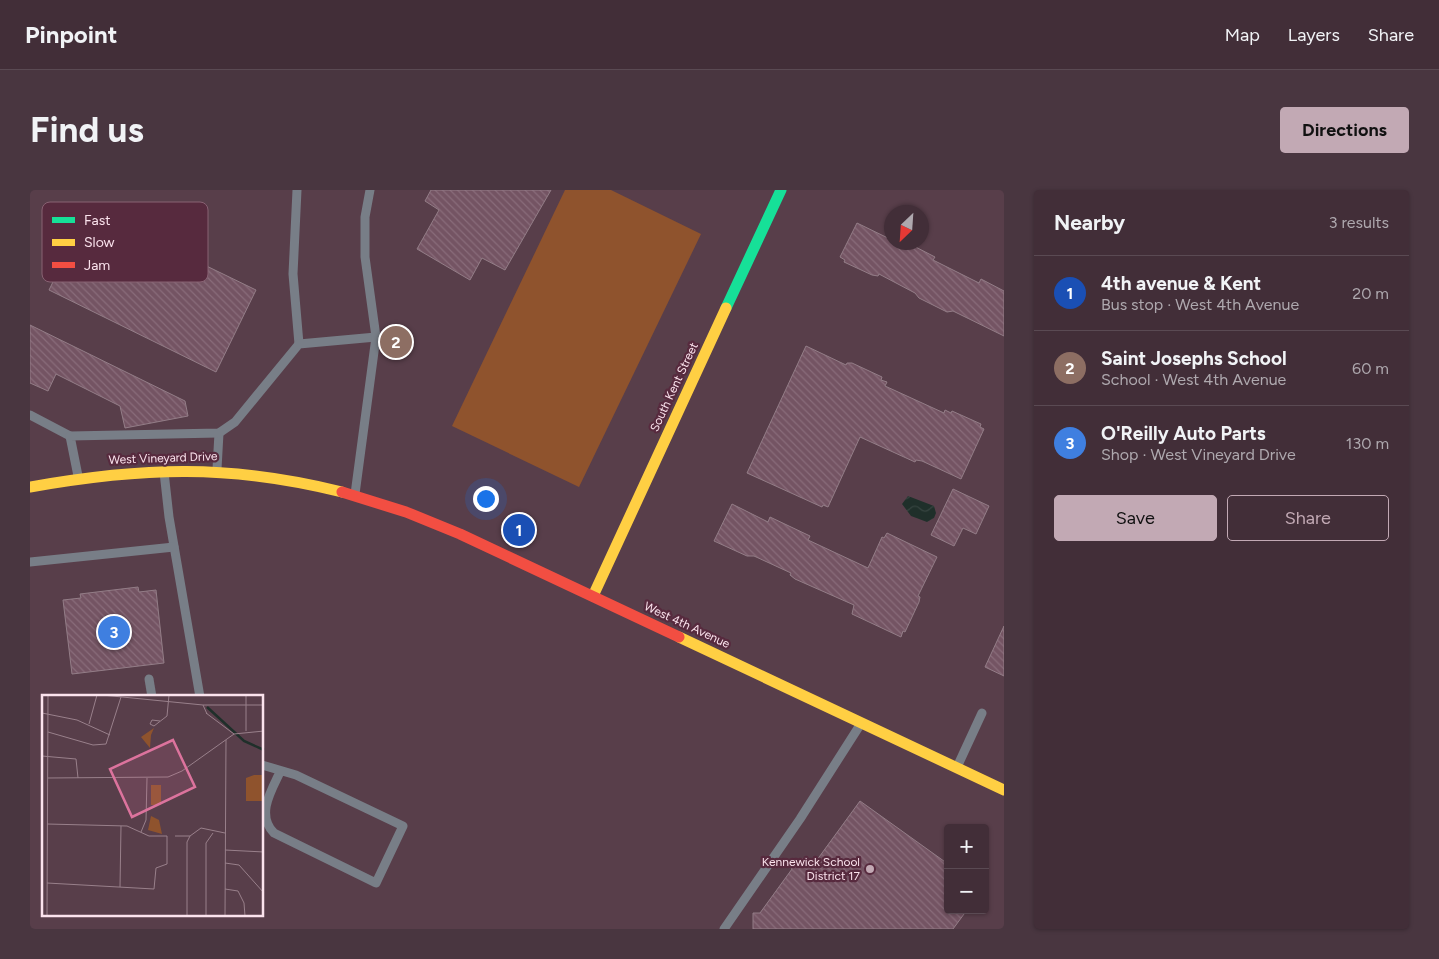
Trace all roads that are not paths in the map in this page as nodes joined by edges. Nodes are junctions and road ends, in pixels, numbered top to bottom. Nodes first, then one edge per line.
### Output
1 (296, 190) edge
2 (370, 190) edge
3 (781, 190) edge
4 (376, 337) junction
5 (299, 344) junction
6 (30, 415) edge
7 (219, 433) junction
8 (70, 436) junction
9 (217, 469) junction
10 (164, 470) junction
11 (79, 477) junction
12 (30, 487) edge
13 (355, 494) junction
14 (174, 547) junction
15 (30, 562) edge
16 (593, 596) junction
17 (149, 679) dead end
18 (152, 695) edge
19 (200, 695) edge
20 (982, 713) dead end
21 (861, 723) junction
22 (264, 766) edge
23 (956, 768) junction
24 (280, 772) junction
25 (1004, 790) edge
26 (724, 929) edge

1 - 5 lane
2 - 4 lane
3 - 16 main road, South Kent Street
4 - 5 lane
4 - 13 lane
5 - 7 lane
6 - 8 lane
7 - 8 lane
7 - 9 lane
8 - 11 lane
9 - 10 main road, West Vineyard Drive
9 - 13 main road, West Vineyard Drive
10 - 11 main road, West Vineyard Drive
10 - 14 lane
11 - 12 main road, West Vineyard Drive
13 - 16 main road, West 4th Avenue
14 - 15 lane
14 - 19 lane
16 - 21 main road, West 4th Avenue
17 - 18 lane
20 - 23 lane
21 - 23 main road, West 4th Avenue
21 - 26 lane
22 - 24 lane
23 - 25 main road, West 4th Avenue
24 - 24 lane

